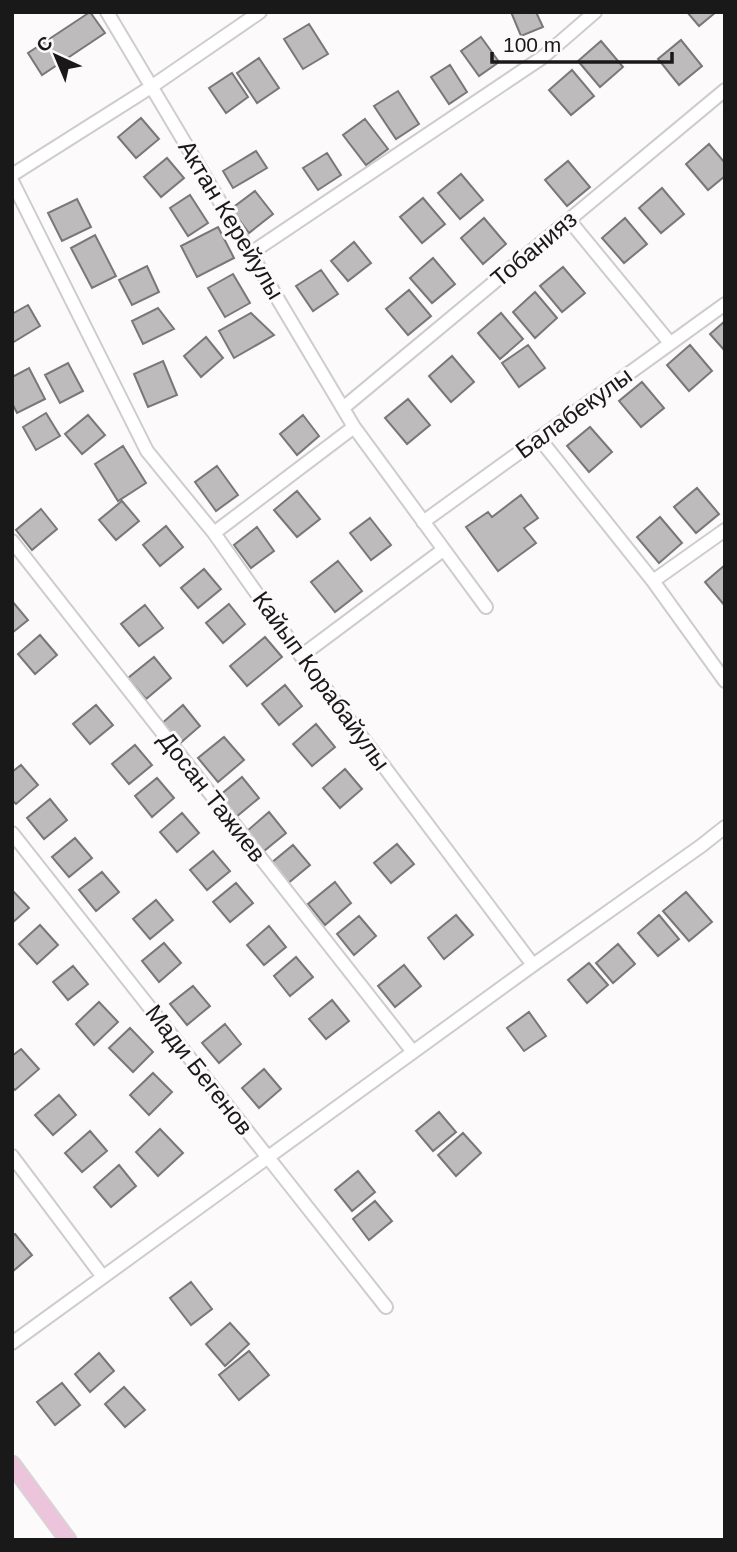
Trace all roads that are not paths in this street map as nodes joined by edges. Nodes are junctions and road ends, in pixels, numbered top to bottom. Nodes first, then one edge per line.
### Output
1 (107, 12) edge
2 (260, 12) edge
3 (595, 12) edge
4 (151, 87) junction
5 (725, 90) edge
6 (12, 175) edge
7 (12, 181) edge
8 (569, 220) junction
9 (251, 253) junction
10 (725, 304) edge
11 (670, 343) junction
12 (343, 408) junction
13 (354, 428) junction
14 (540, 438) junction
15 (424, 522) junction
16 (725, 530) edge
17 (214, 533) junction
18 (12, 541) edge
19 (443, 550) junction
20 (653, 581) junction
21 (486, 607) dead end
22 (301, 656) junction
23 (725, 681) edge
24 (725, 827) edge
25 (12, 834) edge
26 (533, 965) junction
27 (413, 1052) junction
28 (12, 1156) edge
29 (268, 1158) junction
30 (103, 1277) junction
31 (386, 1307) dead end
32 (12, 1343) edge
33 (12, 1464) edge
34 (68, 1540) edge

1 - 4 street, Актан Керейулы
2 - 4 street
3 - 9 street
4 - 6 street
4 - 9 street, Актан Керейулы
5 - 8 street, Тобанияз
7 - 17 street, Кайып Корабайулы
8 - 11 street
8 - 12 street, Тобанияз
9 - 12 street, Актан Керейулы
10 - 11 street, Балабекулы
11 - 14 street, Балабекулы
12 - 13 street, Актан Керейулы
13 - 15 street, Актан Керейулы
13 - 17 street
14 - 15 street, Балабекулы
14 - 20 street
15 - 19 street, Актан Керейулы
16 - 20 street
17 - 22 street, Кайып Корабайулы
18 - 27 street, Досан Тажиев
19 - 21 street, Актан Керейулы
19 - 22 street
20 - 23 street
22 - 26 street, Кайып Корабайулы
24 - 26 street
25 - 29 street, Мади Бегенов
26 - 27 street
27 - 29 street
28 - 30 street
29 - 30 street
29 - 31 street, Мади Бегенов
30 - 32 street
33 - 34 main road

